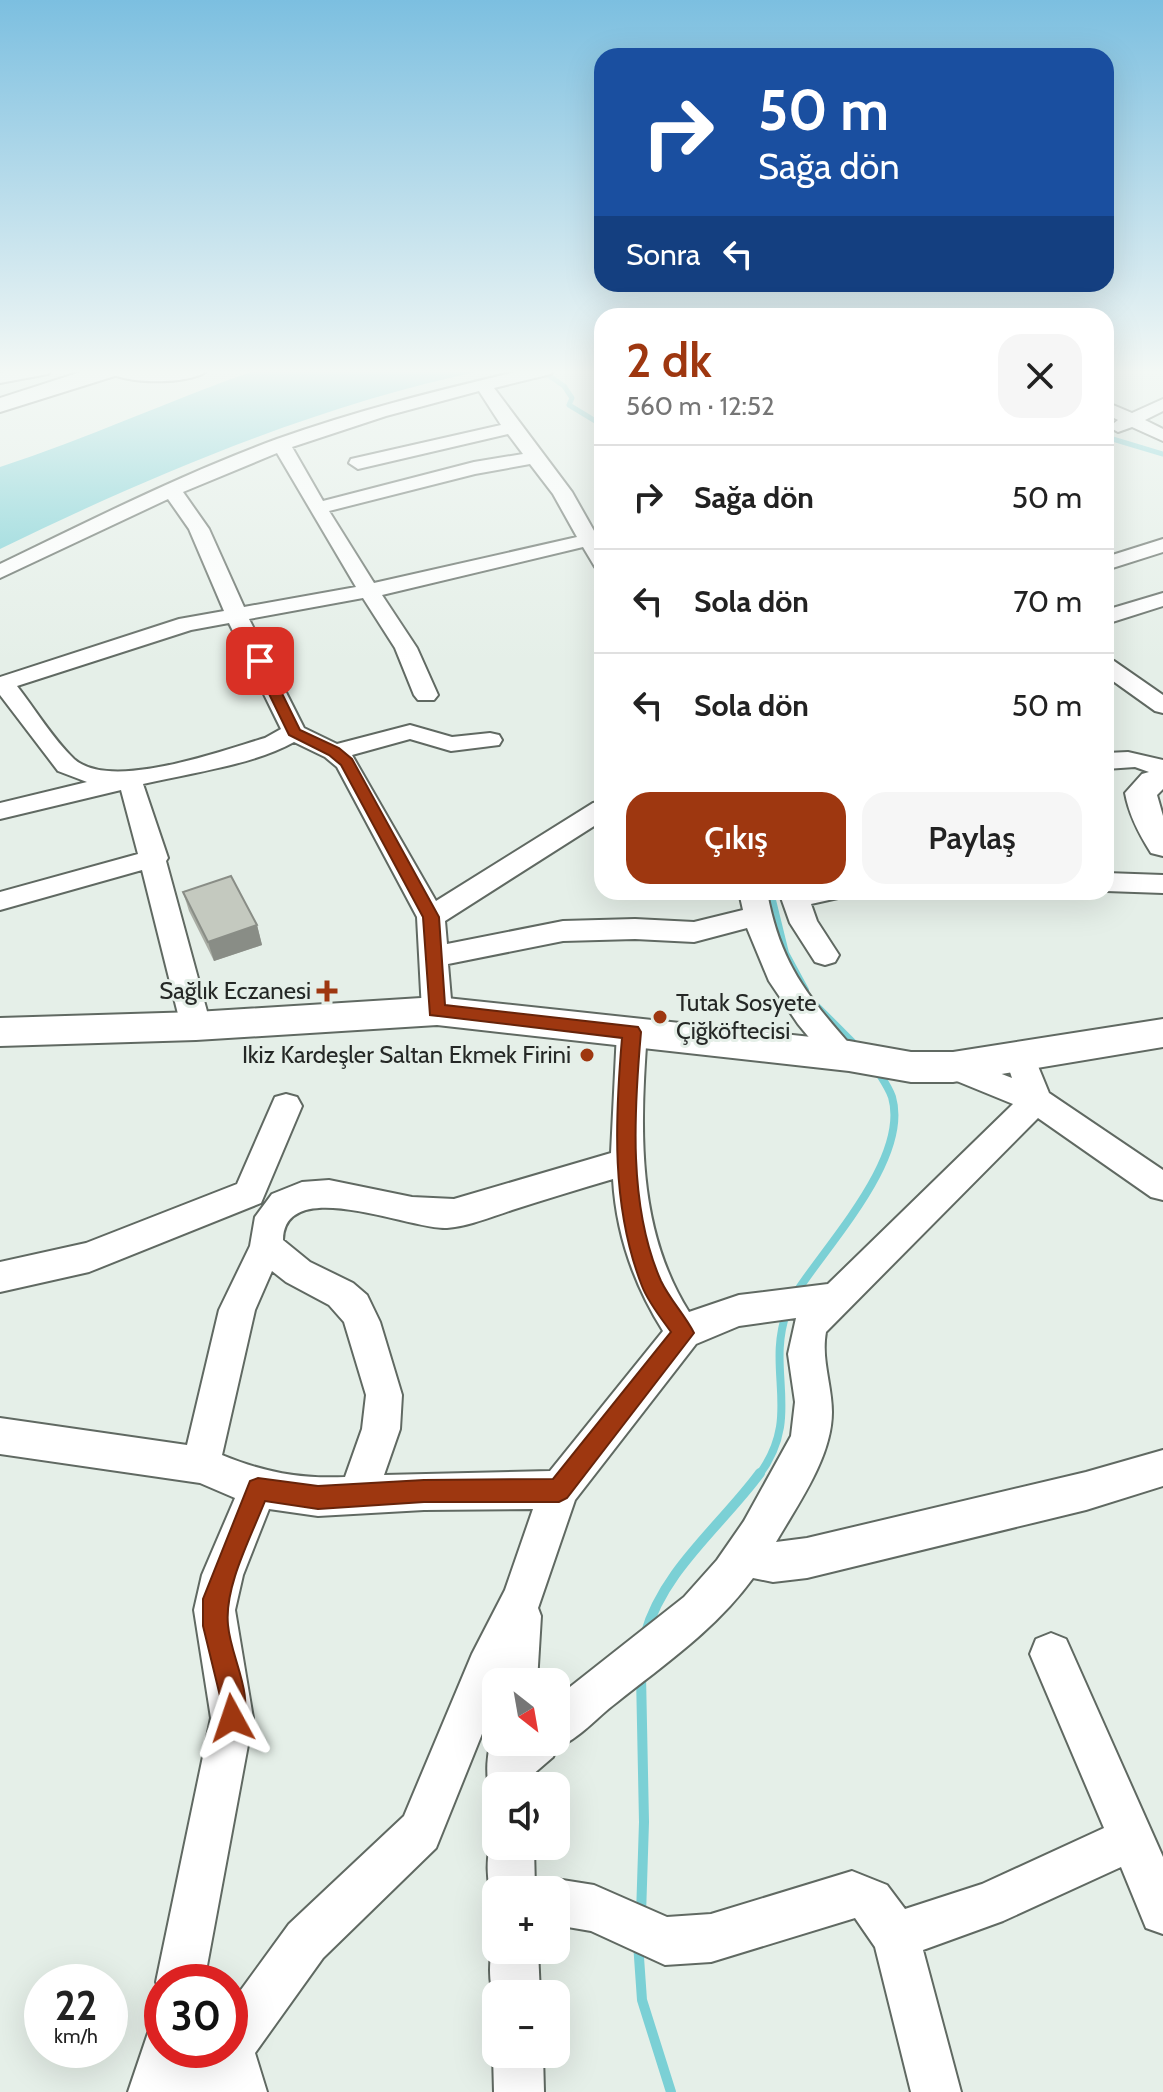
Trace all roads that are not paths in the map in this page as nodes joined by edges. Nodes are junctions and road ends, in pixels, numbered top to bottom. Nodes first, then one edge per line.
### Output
1 (225, 468) edge
2 (294, 468) edge
3 (476, 468) edge
4 (544, 468) edge
5 (172, 490) junction
6 (317, 508) junction
7 (588, 540) junction
8 (1163, 545) edge
9 (594, 550) edge
10 (1116, 560) edge
11 (0, 572) edge
12 (368, 591) junction
13 (1163, 599) edge
14 (236, 614) junction
15 (1114, 614) edge
16 (1114, 672) edge
17 (2, 684) edge
18 (426, 695) dead end
19 (1163, 706) edge
20 (294, 732) junction
21 (490, 740) dead end
22 (334, 752) junction
23 (1114, 760) edge
24 (67, 766) junction
25 (1163, 769) edge
26 (1163, 778) edge
27 (128, 782) junction
28 (64, 794) junction
29 (0, 811) edge
30 (594, 814) edge
31 (1163, 845) edge
32 (155, 858) junction
33 (1114, 882) edge
34 (1163, 884) edge
35 (795, 900) edge
36 (0, 901) edge
37 (755, 904) edge
38 (431, 917) junction
39 (825, 955) dead end
40 (433, 957) junction
41 (437, 1011) junction
42 (196, 1026) junction
43 (0, 1032) edge
44 (632, 1032) junction
45 (1163, 1033) edge
46 (845, 1055) junction
47 (1020, 1057) junction
48 (953, 1067) junction
49 (1036, 1100) junction
50 (286, 1106) dead end
51 (627, 1161) junction
52 (1163, 1187) edge
53 (262, 1201) junction
54 (267, 1246) junction
55 (0, 1277) edge
56 (821, 1301) junction
57 (683, 1333) junction
58 (0, 1436) edge
59 (201, 1465) junction
60 (1163, 1468) edge
61 (258, 1489) junction
62 (559, 1490) junction
63 (357, 1495) junction
64 (745, 1556) junction
65 (522, 1598) junction
66 (1051, 1654) dead end
67 (517, 1668) edge
68 (570, 1715) edge
69 (1146, 1856) edge
70 (575, 1905) edge
71 (1163, 1911) edge
72 (896, 1936) junction
73 (184, 1964) edge
74 (248, 2021) edge
75 (160, 2068) edge
76 (209, 2068) edge
77 (234, 2068) edge
78 (518, 2068) edge
79 (153, 2092) edge
80 (186, 2092) edge
81 (242, 2092) edge
82 (519, 2092) edge
83 (936, 2092) edge

1 - 5 street
2 - 6 street
3 - 6 street
4 - 7 street
5 - 11 street
5 - 14 street
6 - 12 street
7 - 9 street
7 - 12 street
8 - 10 street
12 - 14 street
12 - 18 street
13 - 15 street
14 - 17 street
14 - 20 street
16 - 19 street
17 - 24 street
20 - 22 street
20 - 27 street
21 - 22 street
22 - 38 street
23 - 25 street
24 - 27 street
24 - 28 street
26 - 31 main road
27 - 28 street
27 - 32 street
28 - 29 street
30 - 38 street
32 - 36 street
32 - 42 street
33 - 34 street
35 - 39 street
37 - 40 street
37 - 46 street
38 - 40 street
40 - 41 street
41 - 42 main road
41 - 44 main road
42 - 43 main road
44 - 46 main road
44 - 51 street
45 - 47 main road
46 - 48 main road
47 - 48 main road
47 - 49 street
48 - 49 street
49 - 52 street
49 - 56 street
50 - 53 street
51 - 53 street
51 - 57 street
53 - 54 street
53 - 55 street
54 - 59 street
54 - 63 street
56 - 57 street
56 - 64 street
57 - 62 street
58 - 59 street
59 - 61 street
60 - 64 street
61 - 63 street
61 - 73 street
62 - 63 street
62 - 65 street
64 - 68 street
65 - 67 street
65 - 74 street
66 - 69 street
69 - 71 street
69 - 72 street
70 - 72 street
72 - 83 street
75 - 79 street
76 - 80 street
77 - 81 street
78 - 82 street

